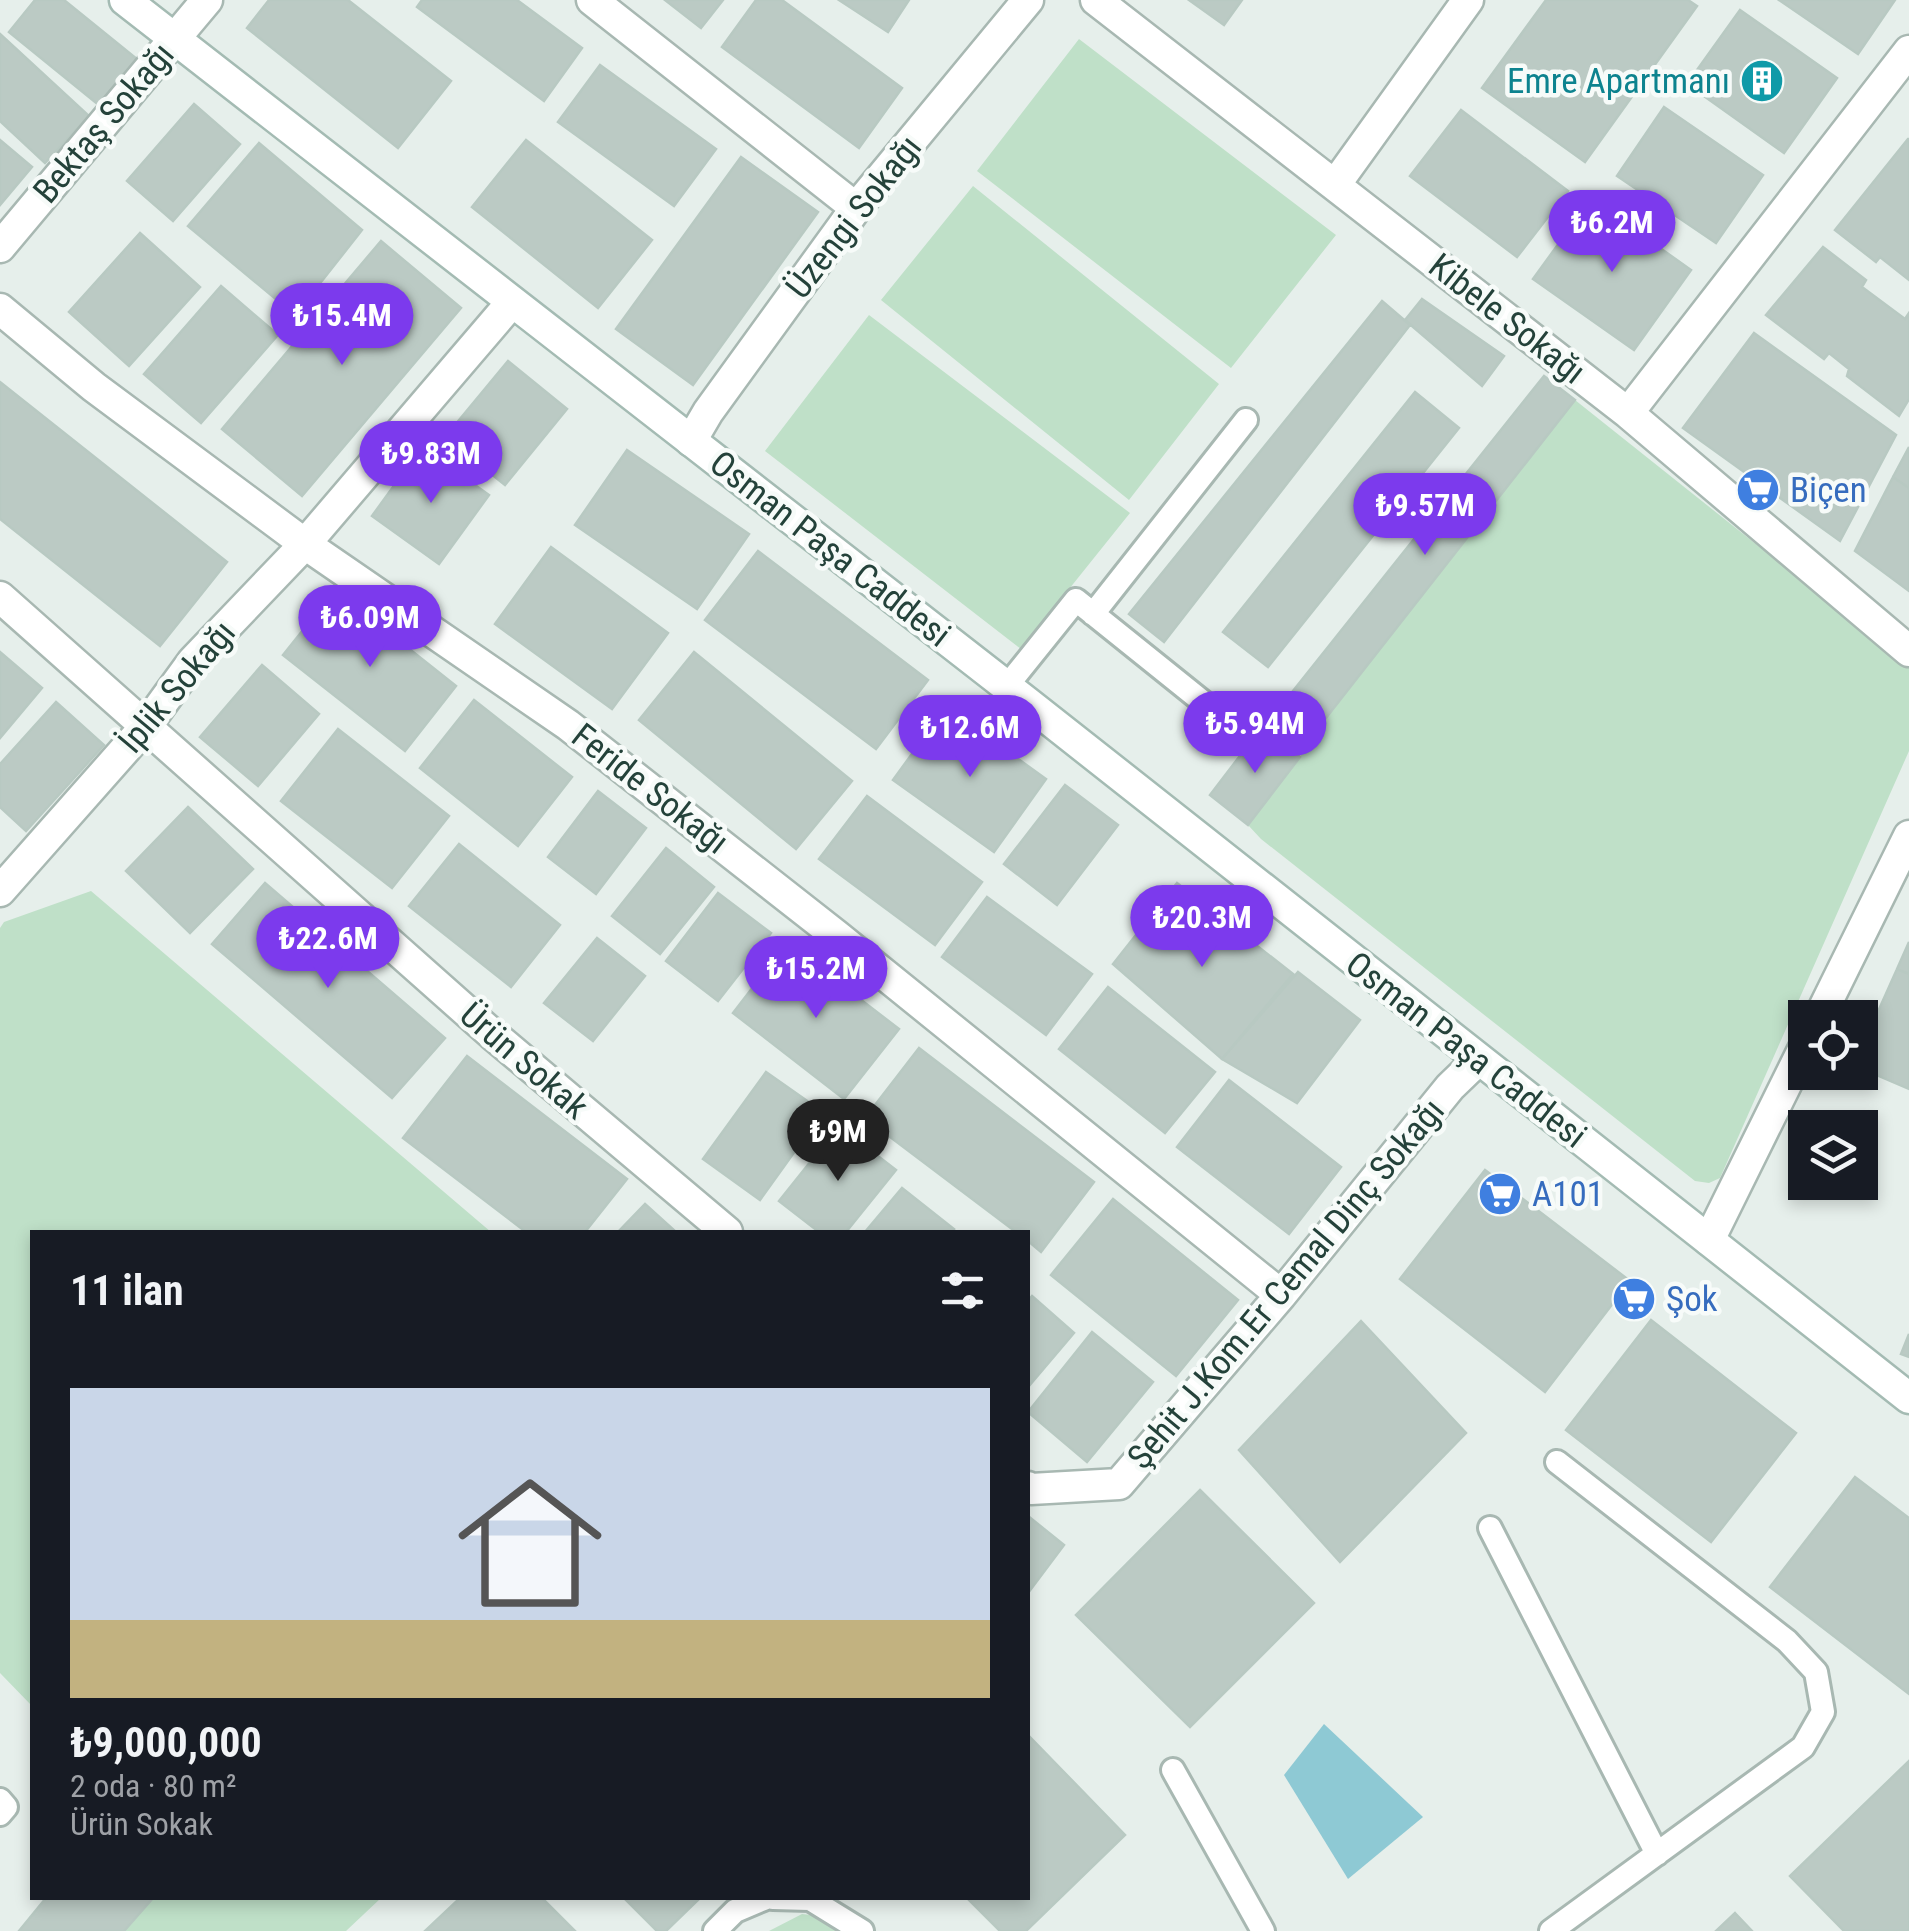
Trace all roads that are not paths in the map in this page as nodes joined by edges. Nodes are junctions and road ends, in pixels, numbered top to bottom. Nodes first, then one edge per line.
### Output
1 (125, 0) edge
2 (207, 0) edge
3 (592, 0) edge
4 (1028, 0) edge
5 (1096, 0) edge
6 (1468, 0) edge
7 (175, 39) junction
8 (1909, 51) edge
9 (1335, 185) junction
10 (856, 208) junction
11 (0, 247) edge
12 (512, 302) junction
13 (0, 309) edge
14 (1628, 412) junction
15 (1246, 420) dead end
16 (690, 442) junction
17 (305, 544) junction
18 (0, 597) edge
19 (1093, 614) junction
20 (1909, 651) edge
21 (1006, 686) junction
22 (145, 727) junction
23 (1244, 734) dead end
24 (1909, 836) edge
25 (0, 891) edge
26 (1828, 1000) edge
27 (1478, 1060) junction
28 (1788, 1080) edge
29 (725, 1230) edge
30 (1708, 1240) junction
31 (1281, 1295) junction
32 (1909, 1398) edge
33 (1558, 1462) dead end
34 (1030, 1490) edge
35 (1490, 1528) dead end
36 (1173, 1770) dead end
37 (0, 1800) edge
38 (0, 1814) edge
39 (1657, 1854) junction
40 (765, 1900) edge
41 (812, 1900) edge
42 (716, 1931) edge
43 (862, 1931) edge
44 (1263, 1931) edge
45 (1551, 1931) edge

1 - 7 street, Osman Paşa Caddesi
2 - 7 street, Bektaş Sokağı
3 - 10 street
4 - 10 street, Üzengi Sokağı
5 - 9 street, Kibele Sokağı
6 - 9 street
7 - 11 street, Bektaş Sokağı
7 - 12 street, Osman Paşa Caddesi
8 - 14 street
9 - 14 street, Kibele Sokağı
10 - 16 street, Üzengi Sokağı
12 - 16 street, Osman Paşa Caddesi
12 - 17 street, İplik Sokağı
13 - 17 street, Feride Sokağı
14 - 20 street, Kibele Sokağı
15 - 19 lane
16 - 21 street, Osman Paşa Caddesi
17 - 22 street, İplik Sokağı
17 - 31 street, Feride Sokağı
18 - 22 street, Ürün Sokak
19 - 21 lane
19 - 23 lane
21 - 27 street, Osman Paşa Caddesi
22 - 25 street, İplik Sokağı
22 - 29 street, Ürün Sokak
24 - 26 street
27 - 30 street, Osman Paşa Caddesi
27 - 31 street, Şehit J.Kom.Er Cemal Dinç Sokağı
28 - 30 street
30 - 32 street, Osman Paşa Caddesi
31 - 34 street, Şehit J.Kom.Er Cemal Dinç Sokağı
33 - 39 lane
35 - 39 lane
36 - 44 lane
37 - 38 lane
39 - 45 lane
40 - 42 lane
41 - 43 lane

